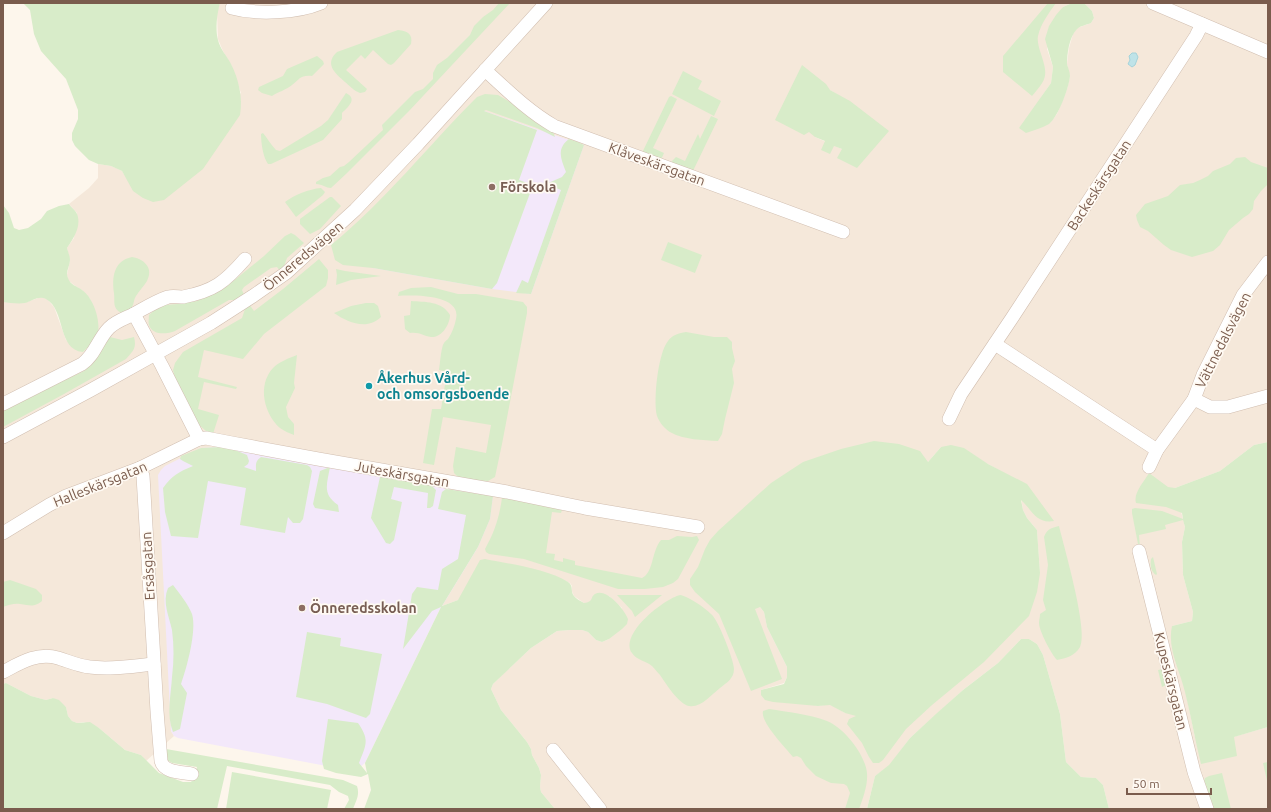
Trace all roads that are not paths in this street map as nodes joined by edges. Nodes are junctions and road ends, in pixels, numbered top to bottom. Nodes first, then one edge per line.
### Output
1 (321, 3) edge
2 (546, 3) edge
3 (1153, 3) edge
4 (232, 8) dead end
5 (1202, 24) junction
6 (1268, 52) edge
7 (486, 70) junction
8 (843, 232) dead end
9 (245, 259) dead end
10 (1268, 262) edge
11 (134, 314) junction
12 (994, 344) junction
13 (156, 354) junction
14 (1268, 396) edge
15 (1194, 399) junction
16 (3, 404) edge
17 (949, 419) dead end
18 (3, 437) edge
19 (199, 439) junction
20 (1158, 450) junction
21 (1149, 467) dead end
22 (140, 468) junction
23 (698, 527) dead end
24 (3, 533) edge
25 (1139, 551) dead end
26 (154, 664) junction
27 (3, 672) edge
28 (553, 750) dead end
29 (192, 774) dead end
30 (600, 809) edge
31 (1207, 809) edge

1 - 4 street
2 - 7 street, Önneredsvägen
3 - 5 street
5 - 6 street
5 - 12 street, Backeskärsgatan
7 - 8 street, Klåveskärsgatan
7 - 13 street, Önneredsvägen
9 - 11 street
10 - 15 street, Vättnedalsvägen
11 - 13 street
11 - 16 street
12 - 17 street, Backeskärsgatan
12 - 20 street
13 - 18 street, Önneredsvägen
13 - 19 street
14 - 15 street, Vättnedalsvägen
15 - 20 street, Vättnedalsvägen
19 - 22 street, Halleskärsgatan
19 - 23 street, Juteskärsgatan
20 - 21 street, Vättnedalsvägen
22 - 24 street, Halleskärsgatan
22 - 26 street, Ersåsgatan
25 - 31 street, Kupeskärsgatan
26 - 27 street
26 - 29 street, Ersåsgatan
28 - 30 street

